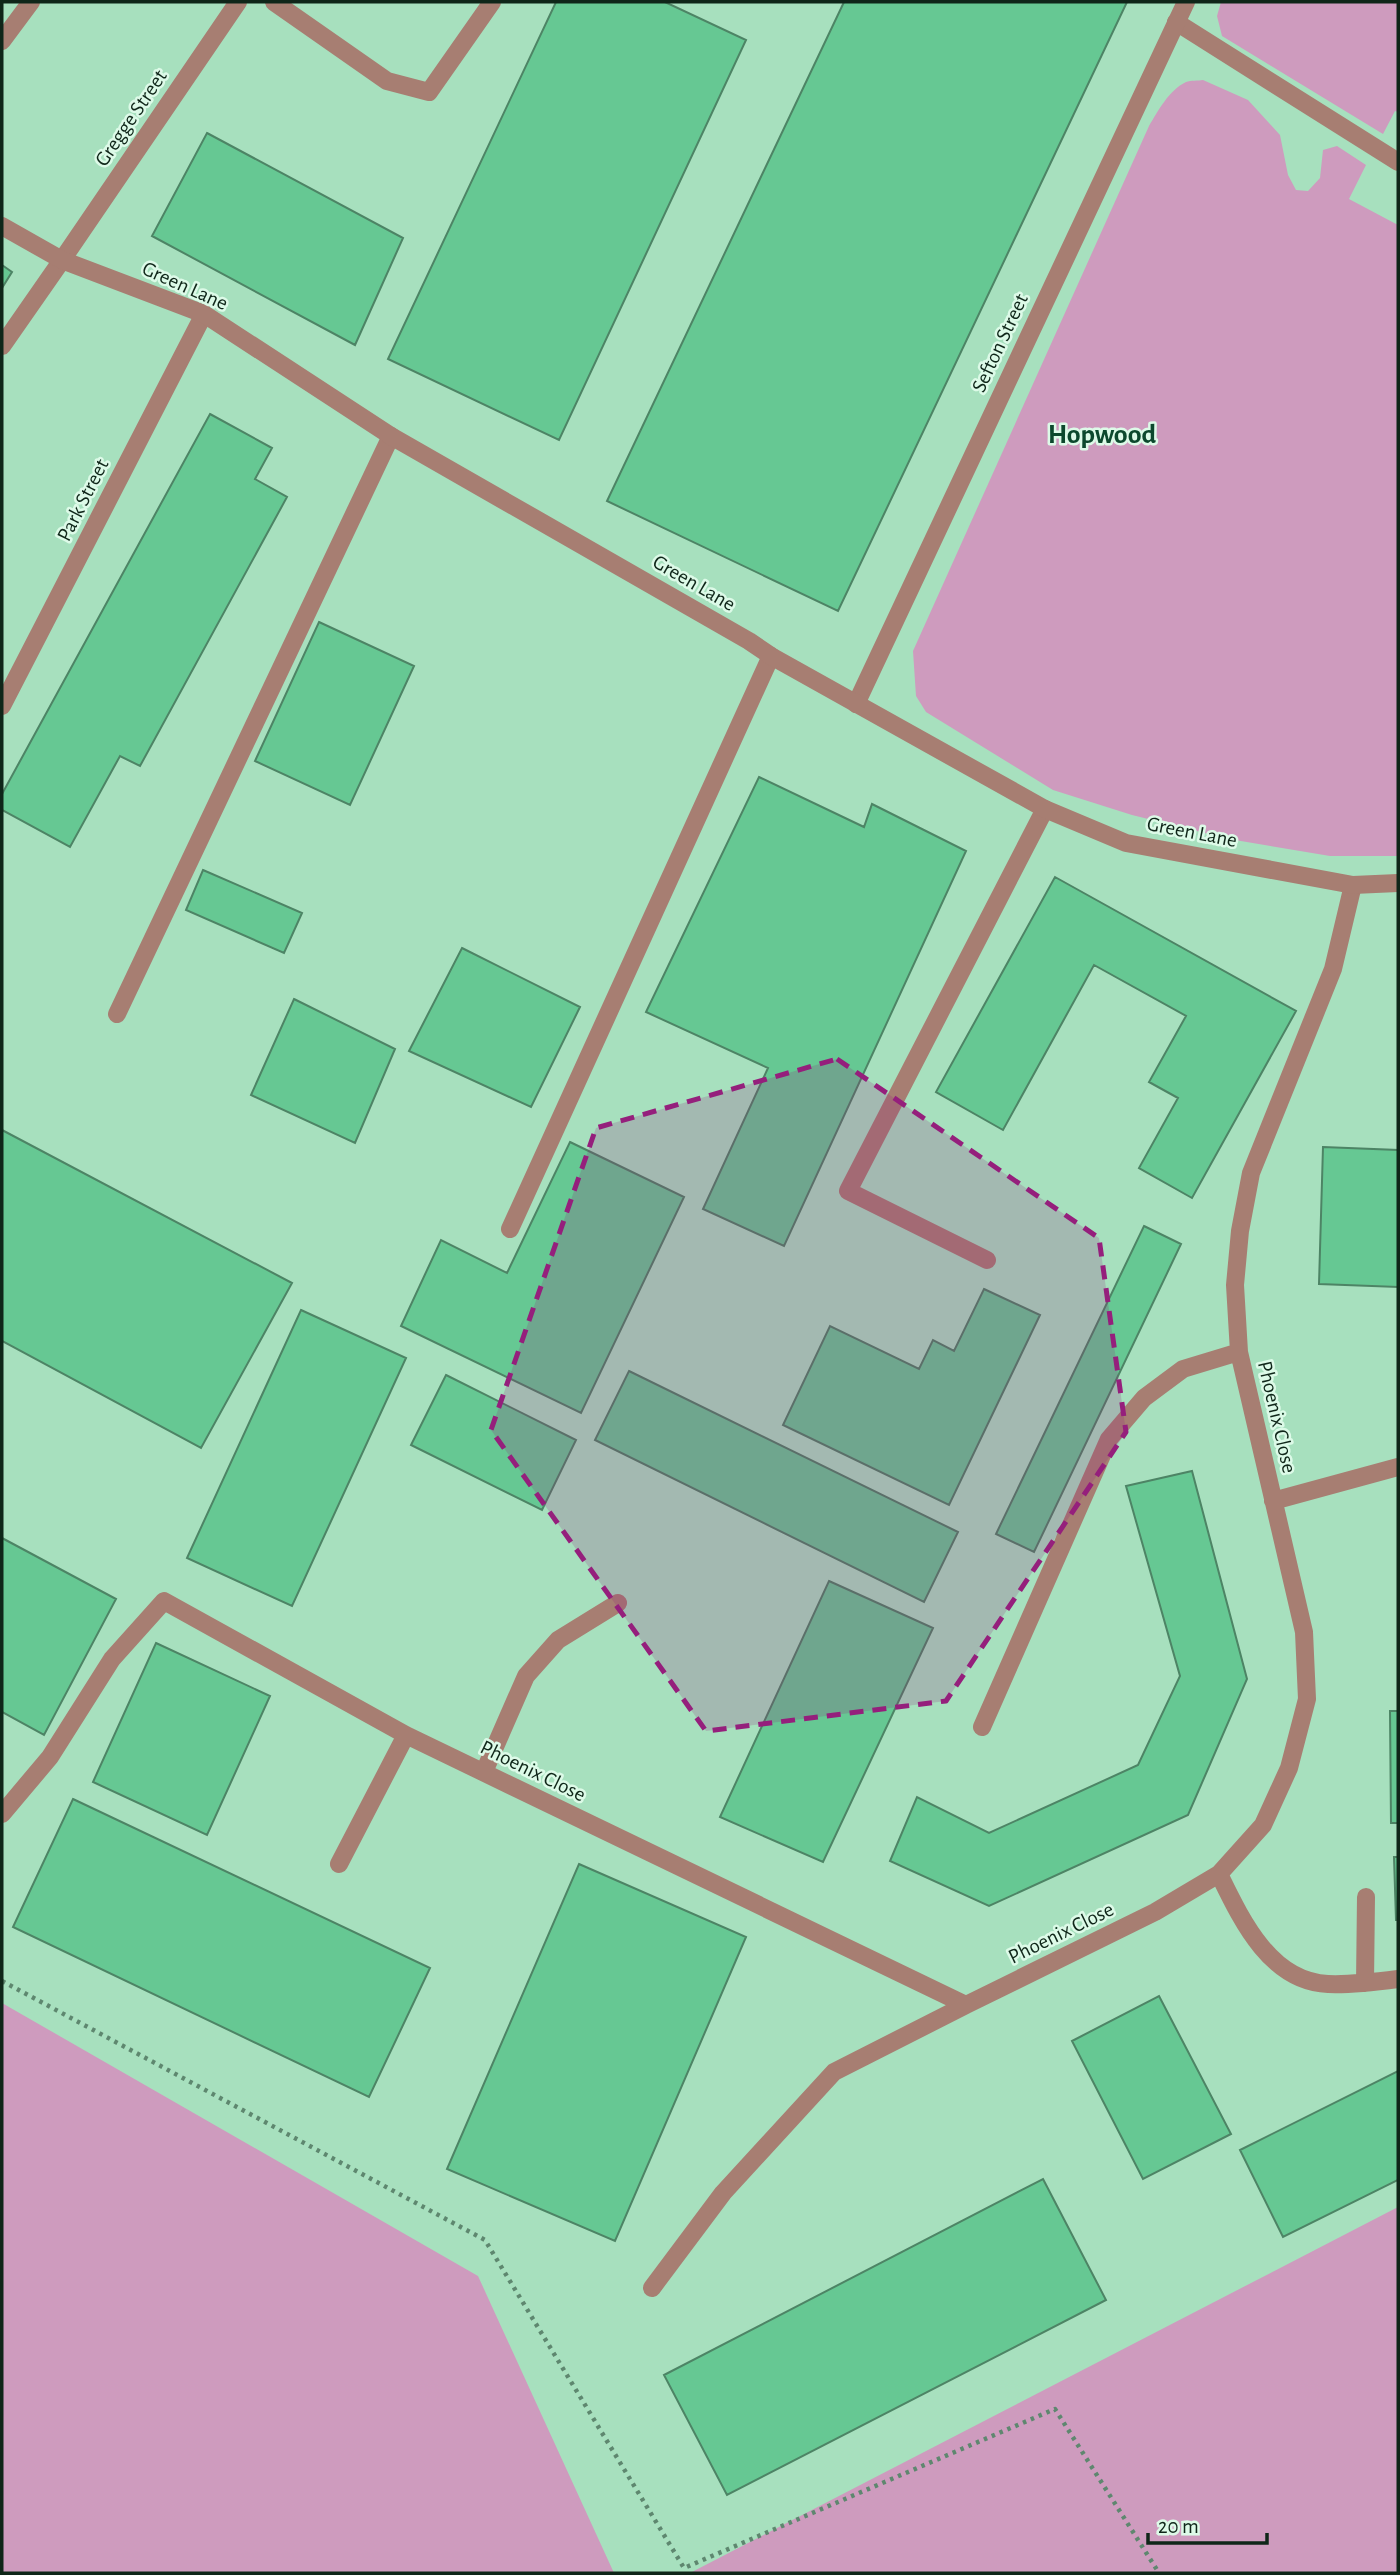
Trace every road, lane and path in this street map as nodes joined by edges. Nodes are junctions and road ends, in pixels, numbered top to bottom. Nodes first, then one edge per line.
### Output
1 (31, 2) edge
2 (238, 2) edge
3 (274, 2) edge
4 (492, 2) edge
5 (1186, 2) edge
6 (1176, 22) junction
7 (2, 41) edge
8 (1398, 162) edge
9 (2, 226) edge
10 (62, 260) junction
11 (204, 314) junction
12 (2, 346) edge
13 (391, 436) junction
14 (771, 656) junction
15 (856, 704) junction
16 (2, 706) edge
17 (1045, 809) junction
18 (1398, 883) edge
19 (1353, 885) junction
20 (117, 1014) dead end
21 (510, 1229) dead end
22 (986, 1261) dead end
23 (1239, 1352) junction
24 (1398, 1467) edge
25 (1273, 1501) junction
26 (618, 1603) dead end
27 (982, 1727) dead end
28 (406, 1735) junction
29 (484, 1772) junction
30 (2, 1815) edge
31 (339, 1864) dead end
32 (1219, 1874) junction
33 (1366, 1897) dead end
34 (1398, 1979) edge
35 (2, 1980) edge
36 (1365, 1983) junction
37 (966, 2005) junction
38 (652, 2288) dead end
39 (1159, 2573) edge

1 - 7 street
2 - 10 street, Gregge Street
3 - 4 street
5 - 6 street, Sefton Street
6 - 8 street
6 - 15 street, Sefton Street
9 - 10 street, Green Lane
10 - 11 street, Green Lane
10 - 12 street, Gregge Street
11 - 13 street, Green Lane
11 - 16 street, Park Street
13 - 14 street, Green Lane
13 - 20 street
14 - 15 street, Green Lane
14 - 21 street
15 - 17 street, Green Lane
17 - 19 street, Green Lane
17 - 22 street
18 - 19 street, Green Lane
19 - 23 street, Phoenix Close
23 - 25 street, Phoenix Close
23 - 27 street
24 - 25 street
25 - 32 street, Phoenix Close
26 - 29 street
28 - 29 street, Phoenix Close
28 - 30 street, Phoenix Close
28 - 31 street
29 - 37 street, Phoenix Close
32 - 36 street
32 - 37 street, Phoenix Close
33 - 36 street
34 - 36 street
35 - 39 path
37 - 38 street

